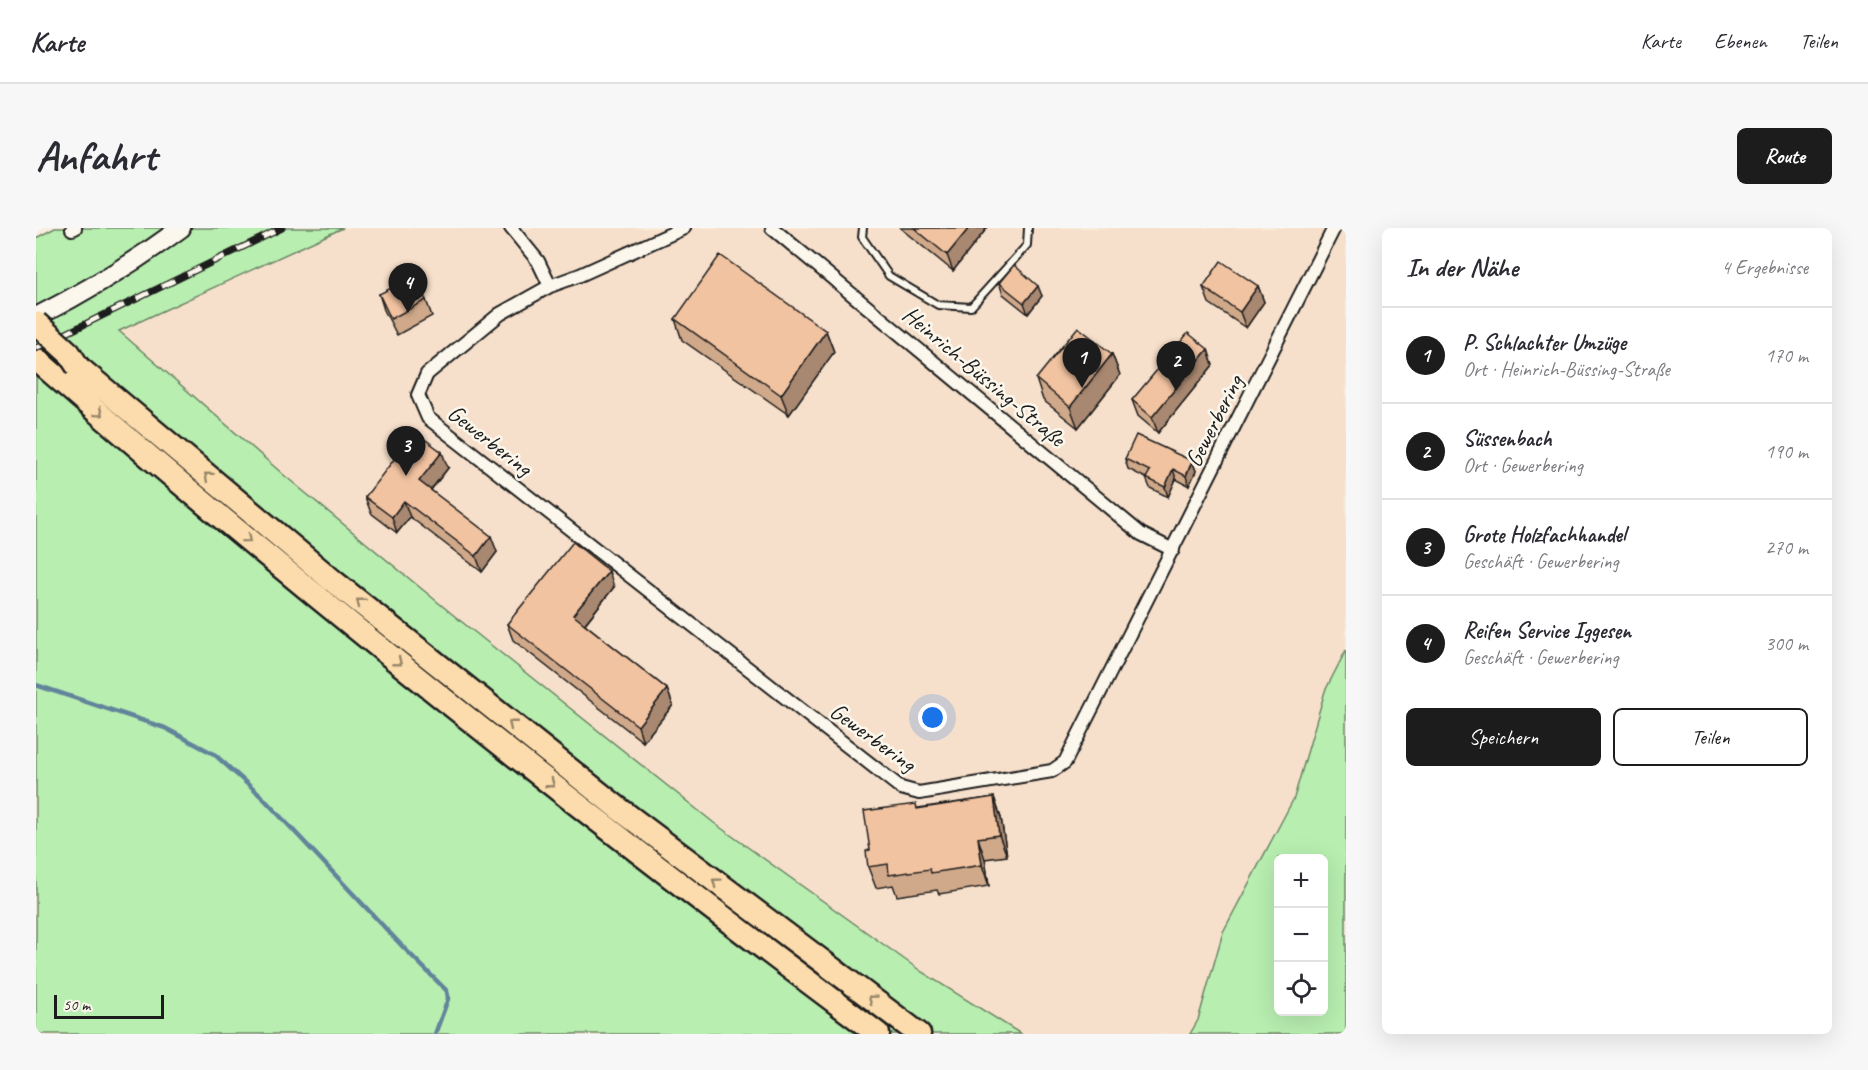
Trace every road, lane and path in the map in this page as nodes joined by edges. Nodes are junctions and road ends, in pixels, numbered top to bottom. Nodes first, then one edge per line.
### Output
1 (181, 228) edge
2 (511, 228) edge
3 (684, 228) edge
4 (772, 228) edge
5 (863, 228) edge
6 (1028, 228) edge
7 (1334, 228) edge
8 (550, 286) junction
9 (36, 317) edge
10 (36, 323) edge
11 (36, 334) edge
12 (36, 359) edge
13 (78, 367) junction
14 (1173, 550) junction
15 (878, 1034) edge
16 (919, 1034) edge

1 - 9 main road
2 - 8 street
3 - 8 street, Gewerbering
4 - 14 street, Heinrich-Büssing-Straße
5 - 6 lane
7 - 14 street, Gewerbering
8 - 14 street, Gewerbering
10 - 13 highway, bridge
11 - 13 highway
12 -> 15 highway
16 -> 13 highway

